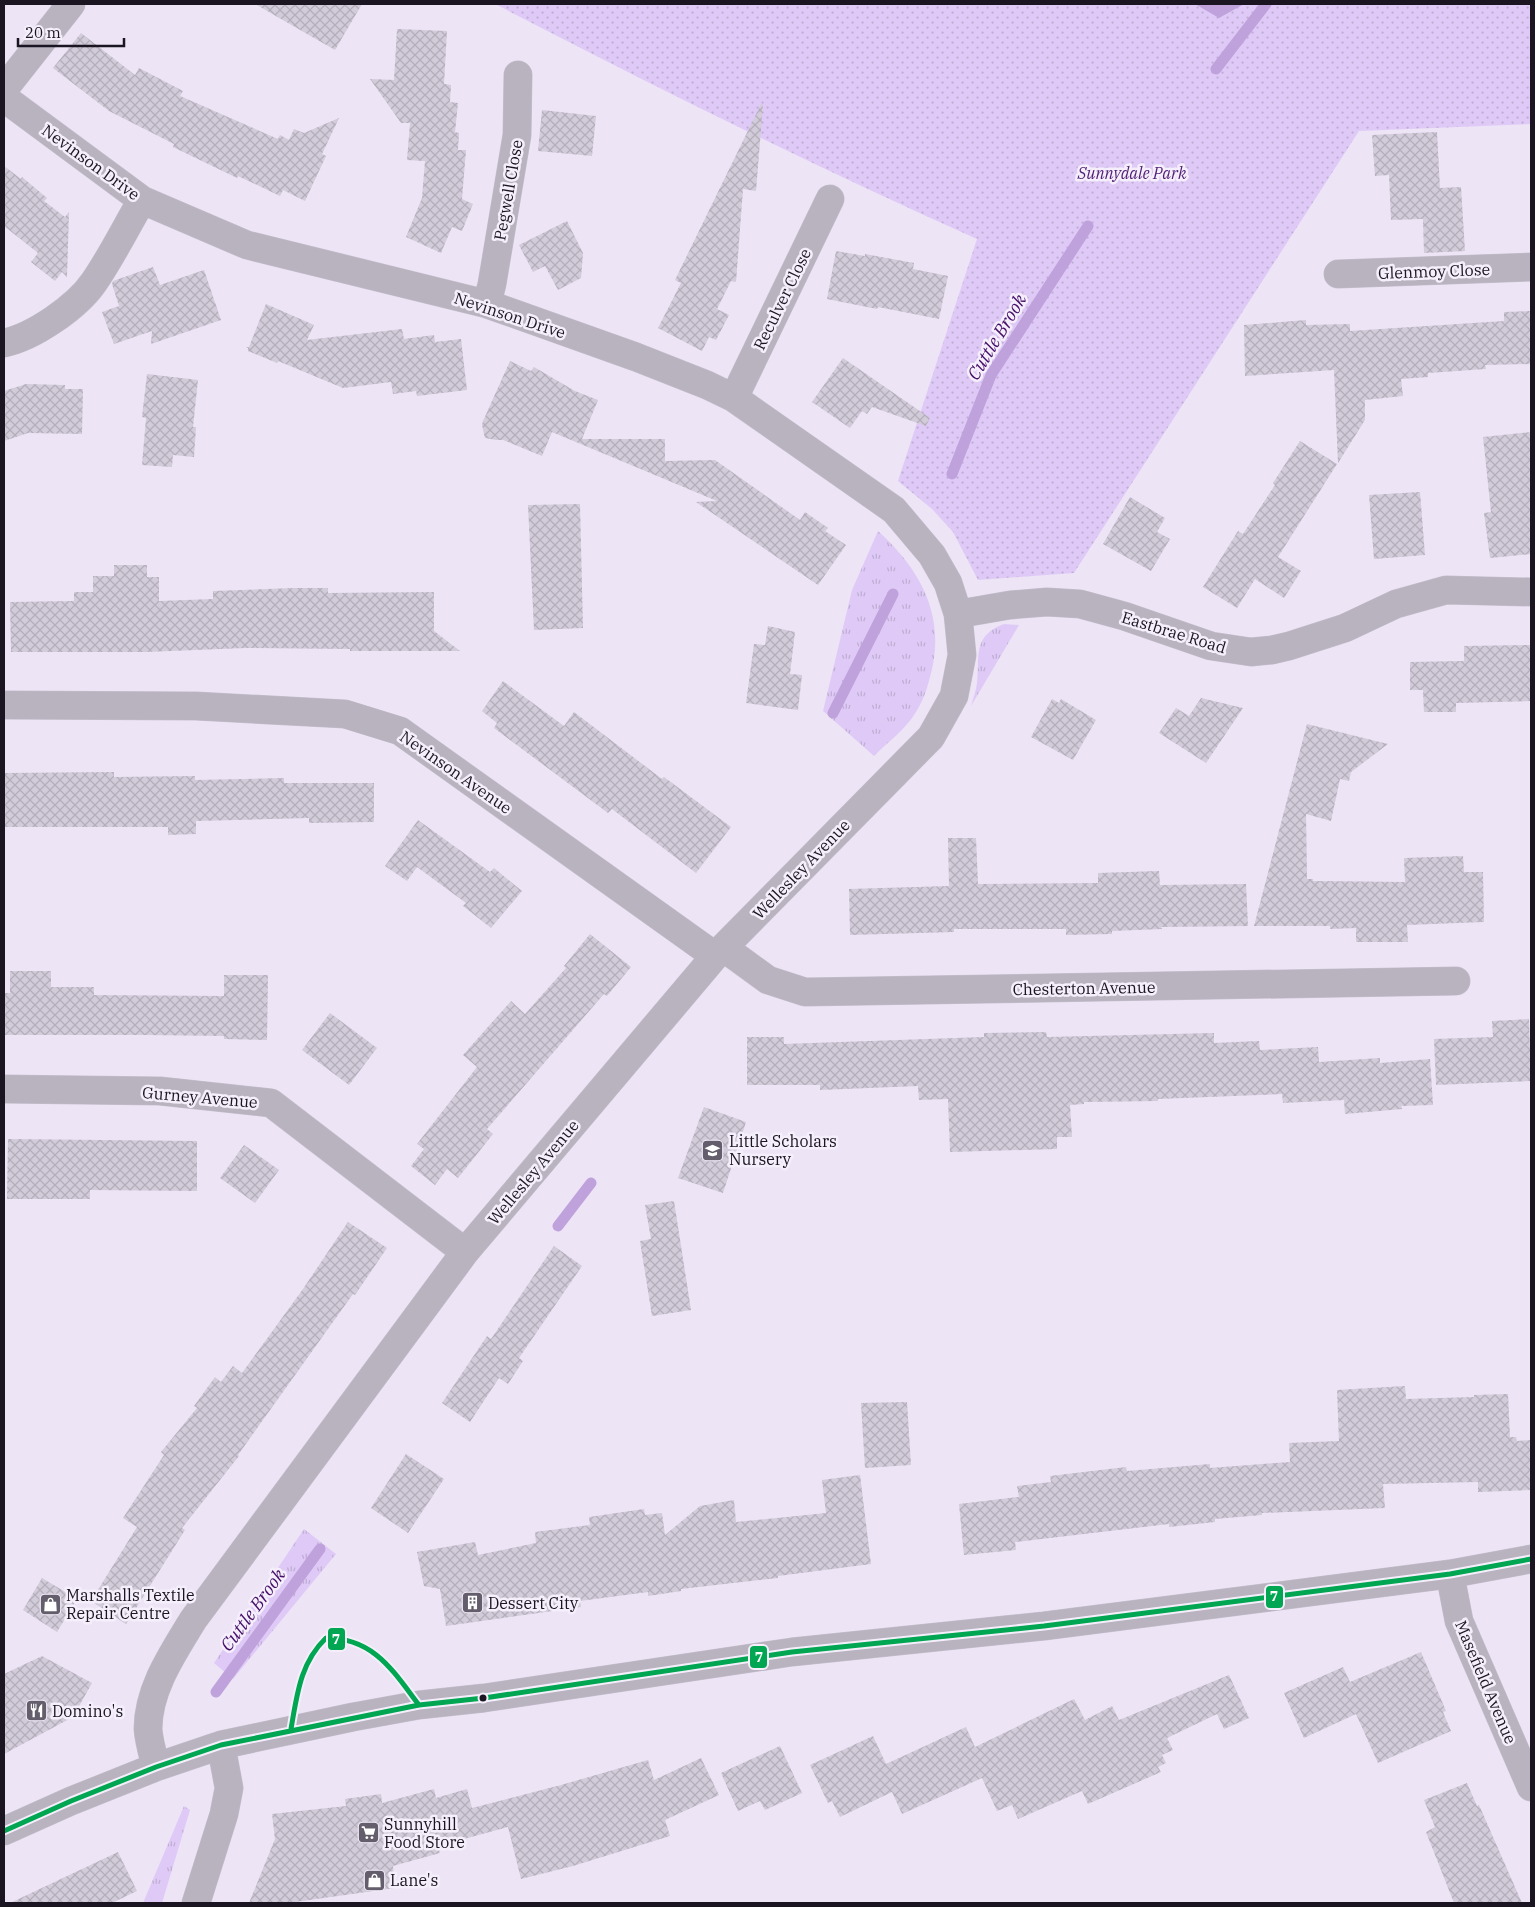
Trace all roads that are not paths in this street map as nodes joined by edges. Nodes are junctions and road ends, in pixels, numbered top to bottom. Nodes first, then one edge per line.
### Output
1 (71, 4) edge
2 (518, 76) dead end
3 (4, 89) edge
4 (4, 98) edge
5 (142, 200) junction
6 (830, 200) dead end
7 (1531, 267) edge
8 (1338, 274) dead end
9 (487, 304) junction
10 (4, 344) edge
11 (734, 398) junction
12 (1531, 592) edge
13 (958, 614) junction
14 (4, 705) edge
15 (720, 952) junction
16 (1456, 981) dead end
17 (4, 1089) edge
18 (465, 1252) junction
19 (1531, 1559) edge
20 (1450, 1574) junction
21 (221, 1745) junction
22 (156, 1767) junction
23 (1531, 1787) edge
24 (4, 1831) edge
25 (196, 1903) edge

1 - 3 street
2 - 9 street, Pegwell Close
4 - 5 street, Nevinson Drive
5 - 9 street, Nevinson Drive
5 - 10 street
6 - 11 street, Reculver Close
7 - 8 street, Glenmoy Close
9 - 11 street, Nevinson Drive
11 - 13 street, Nevinson Drive
12 - 13 street, Eastbrae Road
13 - 15 street, Wellesley Avenue
14 - 15 street, Nevinson Avenue
15 - 16 street, Chesterton Avenue
15 - 18 street, Wellesley Avenue
17 - 18 street, Gurney Avenue
18 - 22 street, Wellesley Avenue
19 - 20 street
20 - 21 street
20 - 23 street, Masefield Avenue
21 - 22 street
21 - 25 street
22 - 24 street

